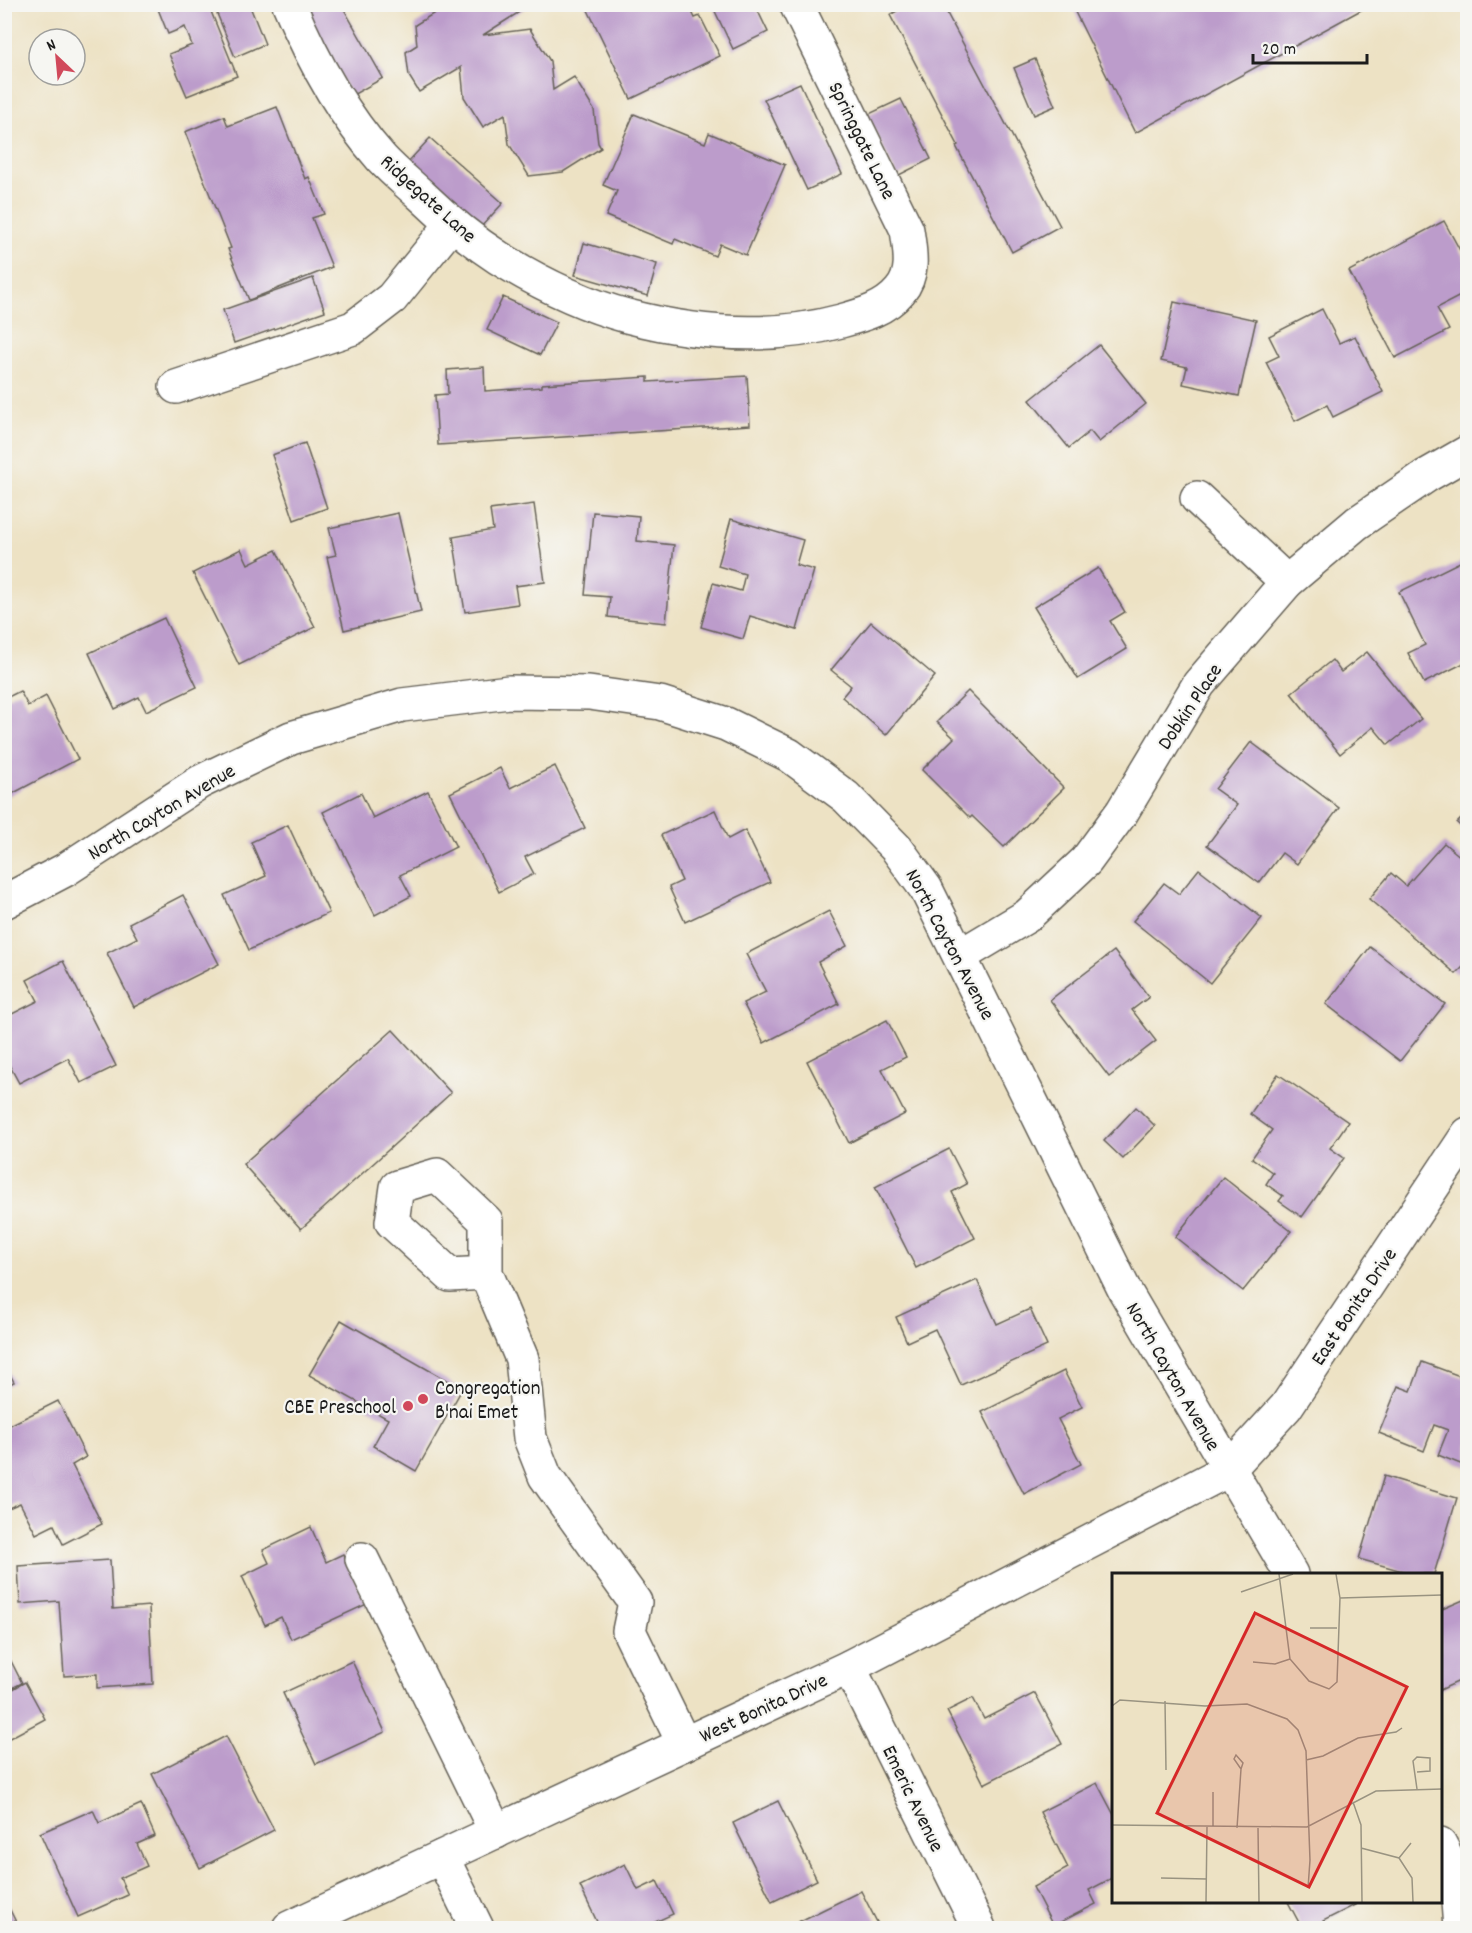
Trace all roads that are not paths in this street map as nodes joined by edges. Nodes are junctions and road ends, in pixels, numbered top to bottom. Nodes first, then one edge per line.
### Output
1 (289, 4) edge
2 (796, 4) edge
3 (452, 224) junction
4 (906, 280) joint
5 (176, 387) dead end
6 (1467, 452) edge
7 (1197, 498) dead end
8 (1287, 582) junction
9 (4, 902) edge
10 (960, 956) junction
11 (1467, 1134) edge
12 (486, 1273) dead end
13 (1228, 1470) junction
14 (362, 1559) dead end
15 (1290, 1573) edge
16 (849, 1667) junction
17 (684, 1744) junction
18 (496, 1832) junction
19 (1442, 1848) edge
20 (442, 1857) junction
21 (289, 1929) edge
22 (477, 1929) edge
23 (979, 1929) edge
24 (1460, 1929) edge

1 - 3 street, Ridgegate Lane
2 - 4 street, Springgate Lane
3 - 4 street, Ridgegate Lane
3 - 5 street
6 - 8 street, Dobkin Place
7 - 8 street
8 - 10 street, Dobkin Place
9 - 10 street, North Cayton Avenue
10 - 13 street, North Cayton Avenue
11 - 13 street, East Bonita Drive
12 - 17 street
13 - 15 street, North Cayton Avenue
13 - 16 street, West Bonita Drive
14 - 18 street
16 - 17 street, West Bonita Drive
16 - 23 street, Emeric Avenue
17 - 18 street, West Bonita Drive
18 - 20 street, West Bonita Drive
19 - 24 street
20 - 21 street, West Bonita Drive
20 - 22 street

